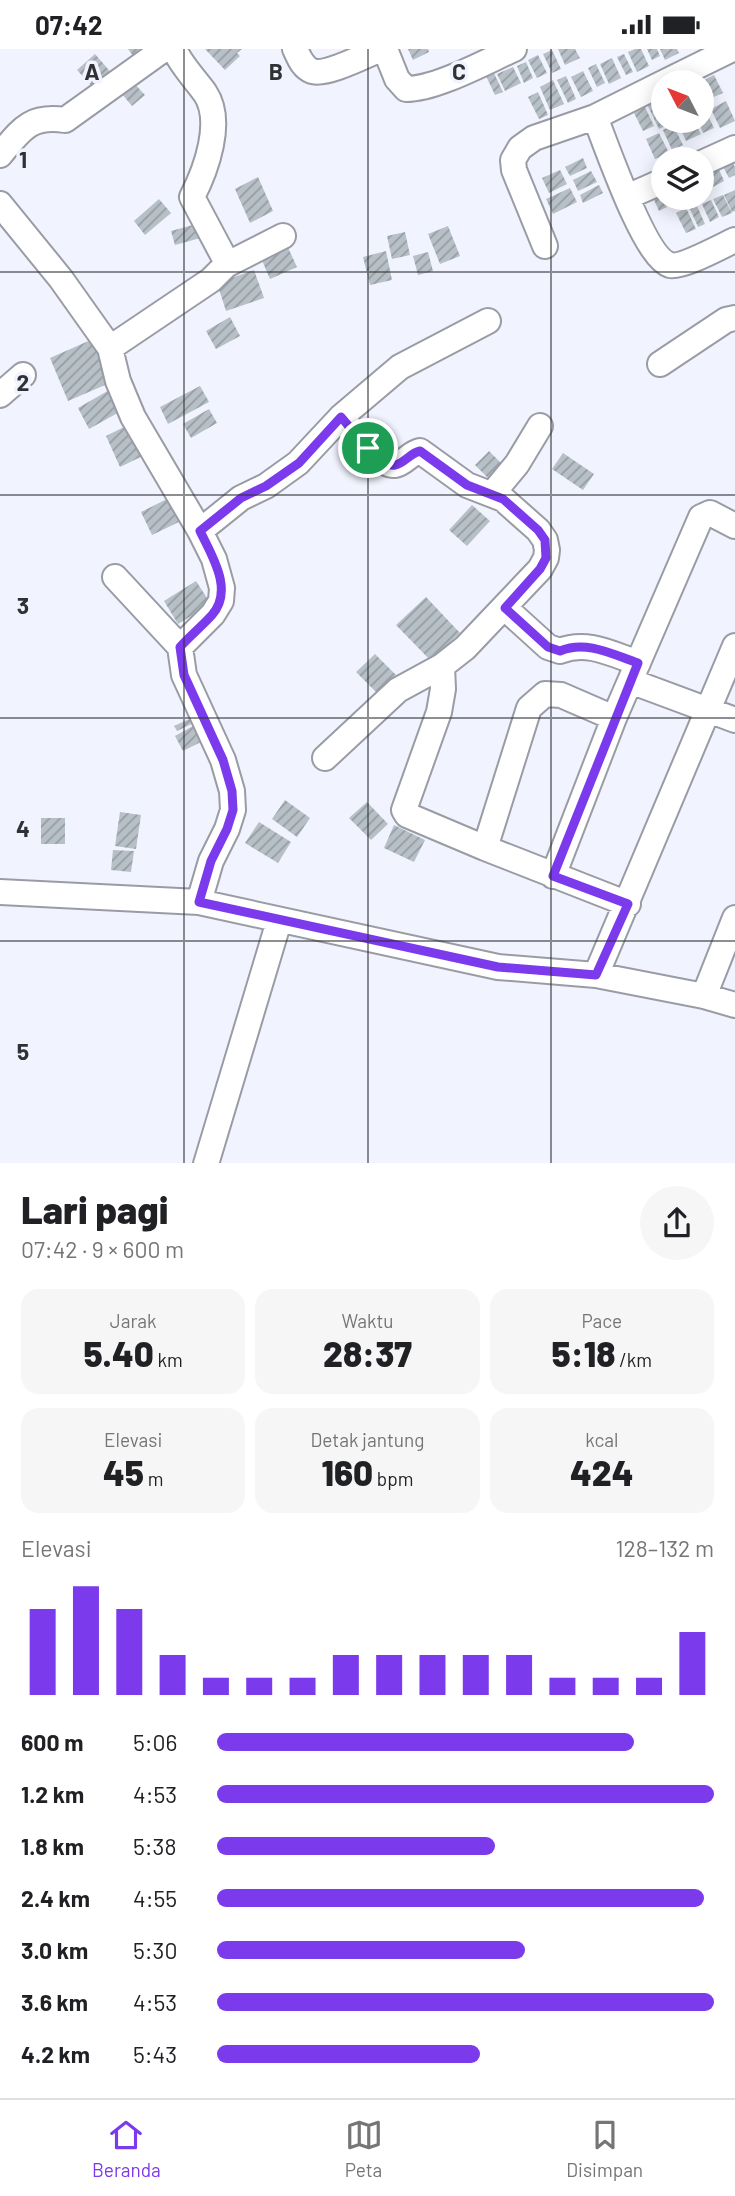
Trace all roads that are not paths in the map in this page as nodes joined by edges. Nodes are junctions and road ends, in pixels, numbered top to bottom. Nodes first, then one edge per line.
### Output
1 (164, 49) edge
2 (174, 49) edge
3 (295, 49) edge
4 (383, 49) edge
5 (514, 49) edge
6 (732, 49) edge
7 (478, 56) edge
8 (690, 70) edge
9 (651, 89) edge
10 (595, 117) junction
11 (735, 148) edge
12 (0, 155) edge
13 (714, 158) edge
14 (651, 186) edge
15 (627, 197) junction
16 (0, 204) edge
17 (283, 236) dead end
18 (735, 240) edge
19 (545, 246) dead end
20 (226, 265) junction
21 (735, 318) edge
22 (488, 321) dead end
23 (110, 348) junction
24 (660, 364) dead end
25 (23, 375) dead end
26 (0, 395) edge
27 (341, 417) junction
28 (540, 426) dead end
29 (493, 493) junction
30 (735, 526) edge
31 (200, 531) junction
32 (115, 577) dead end
33 (505, 608) junction
34 (735, 646) edge
35 (180, 647) junction
36 (442, 666) junction
37 (634, 672) junction
38 (709, 710) junction
39 (614, 718) junction
40 (735, 720) edge
41 (325, 758) dead end
42 (485, 848) junction
43 (553, 876) junction
44 (0, 892) edge
45 (199, 902) junction
46 (628, 904) junction
47 (735, 918) edge
48 (279, 921) junction
49 (596, 975) junction
50 (704, 996) junction
51 (735, 1005) edge
52 (205, 1163) edge

1 - 12 street
2 - 20 street
3 - 4 street
4 - 7 street
5 - 7 street
6 - 8 street
9 - 10 street
10 - 15 street
10 - 19 street
11 - 13 street
14 - 15 street
15 - 18 street
16 - 23 street
17 - 20 street
20 - 23 street
21 - 24 street
22 - 27 street
23 - 31 street
25 - 26 street
27 - 29 street
27 - 31 street
28 - 29 street
29 - 33 street
30 - 37 street
31 - 35 street
32 - 35 street
33 - 36 street
33 - 37 street
34 - 38 street
35 - 45 street
36 - 41 street
36 - 42 street
37 - 38 street
37 - 39 street
38 - 40 street
38 - 46 street
39 - 42 street
39 - 43 street
42 - 43 street
43 - 46 street
44 - 45 street
45 - 48 street
46 - 49 street
47 - 50 street
48 - 49 street
48 - 52 street
49 - 50 street
50 - 51 street

